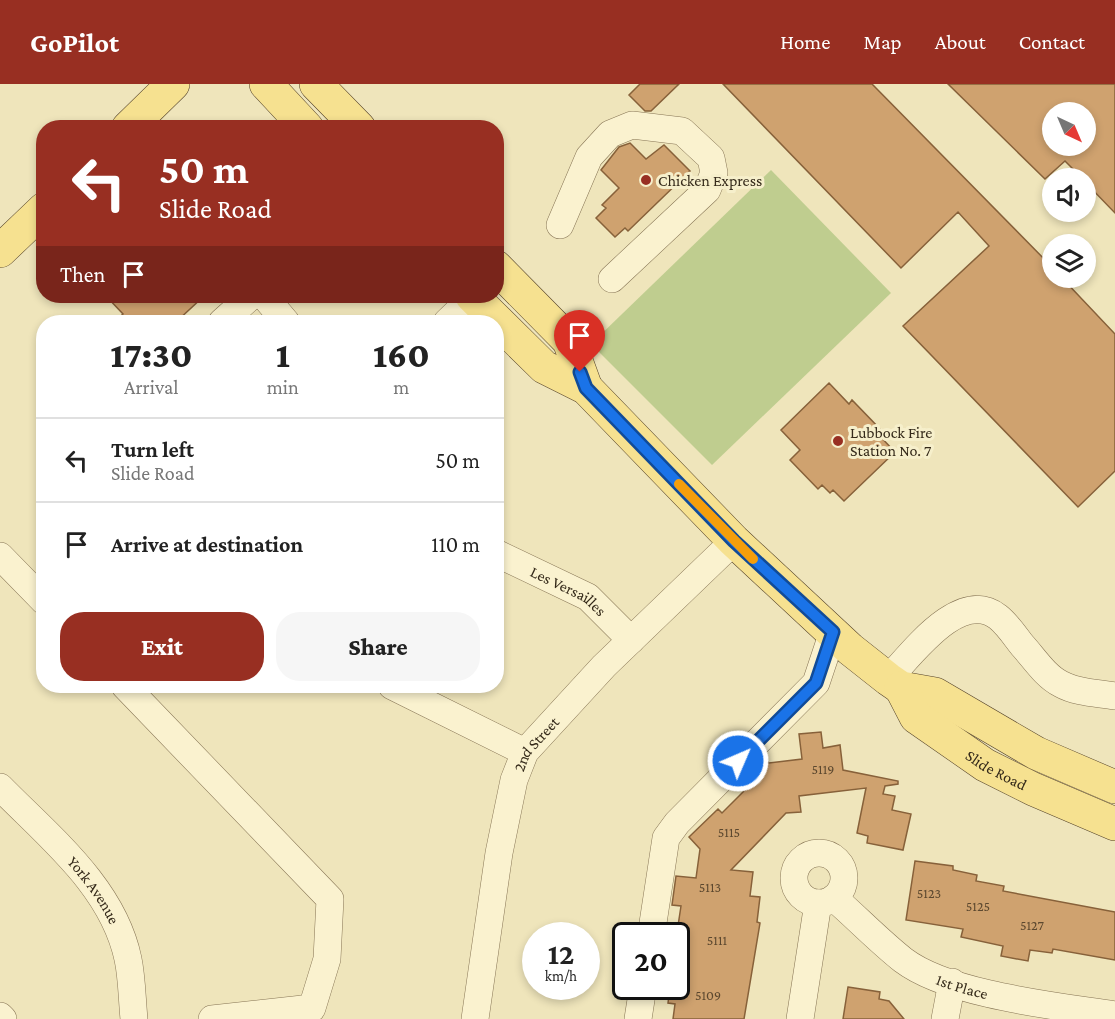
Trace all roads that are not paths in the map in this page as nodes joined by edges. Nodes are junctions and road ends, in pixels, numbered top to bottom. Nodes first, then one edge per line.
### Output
1 (173, 84) edge
2 (266, 84) edge
3 (316, 84) edge
4 (136, 120) edge
5 (300, 120) edge
6 (351, 120) edge
7 (36, 217) edge
8 (560, 225) dead end
9 (0, 251) edge
10 (504, 275) edge
11 (612, 279) dead end
12 (242, 303) edge
13 (270, 303) edge
14 (465, 303) edge
15 (479, 303) edge
16 (230, 315) edge
17 (280, 315) edge
18 (454, 315) edge
19 (491, 315) edge
20 (504, 328) edge
21 (586, 388) junction
22 (734, 541) junction
23 (0, 556) edge
24 (504, 558) edge
25 (36, 593) edge
26 (833, 632) junction
27 (631, 640) junction
28 (895, 683) junction
29 (132, 693) edge
30 (406, 693) edge
31 (1115, 696) edge
32 (525, 752) junction
33 (0, 787) edge
34 (1115, 787) edge
35 (1115, 824) edge
36 (653, 922) edge
37 (952, 982) junction
38 (641, 1000) edge
39 (1115, 1015) edge
40 (134, 1019) edge
41 (212, 1019) edge
42 (475, 1019) edge
43 (638, 1019) edge
44 (800, 1019) edge
45 (945, 1019) edge

1 - 4 main road
2 - 5 main road
3 - 6 main road
7 - 9 main road
8 - 11 street
10 - 21 main road, Slide Road
12 - 16 street
13 - 17 street
14 - 18 street
15 - 19 main road, Slide Road
20 - 21 main road, Slide Road
21 - 22 main road, Slide Road
22 - 26 main road, Slide Road
22 - 27 street, 2nd Street
23 - 25 street
24 - 27 street, Les Versailles
26 - 28 main road, Slide Road
26 - 36 street
27 - 32 street, 2nd Street
28 - 31 street
28 - 34 main road, Slide Road
28 - 35 main road, Slide Road
29 - 41 street
30 - 32 street
32 - 42 street, 2nd Street
33 - 40 street, York Avenue
37 - 39 street, 1st Place
37 - 44 street, 1st Place
37 - 45 street
38 - 43 street

